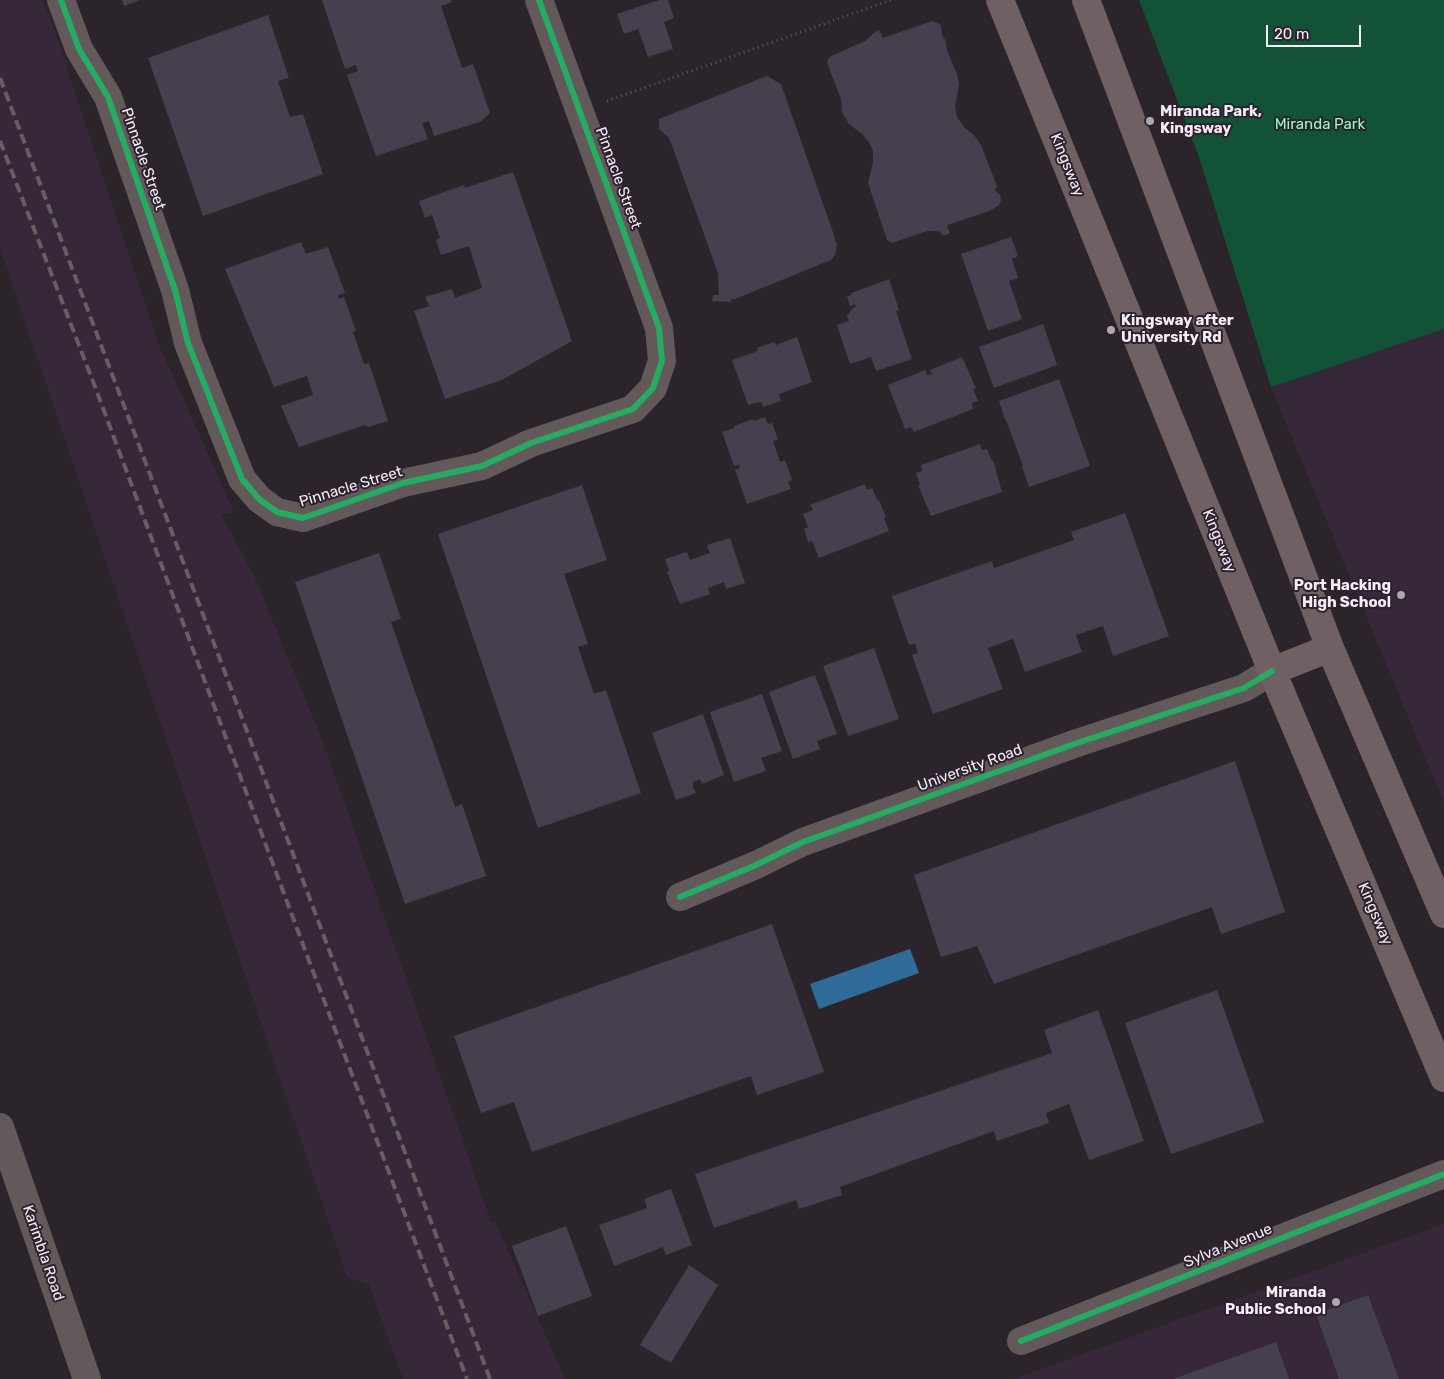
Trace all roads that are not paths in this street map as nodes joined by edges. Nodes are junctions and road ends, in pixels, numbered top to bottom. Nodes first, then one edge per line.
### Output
1 (61, 0) edge
2 (539, 0) edge
3 (1000, 0) edge
4 (1086, 0) edge
5 (1330, 648) junction
6 (1272, 671) junction
7 (680, 897) dead end
8 (1444, 914) edge
9 (1444, 1078) edge
10 (0, 1127) edge
11 (1444, 1174) edge
12 (1021, 1341) dead end
13 (87, 1379) edge

1 - 2 street, Pinnacle Street
3 - 6 main road, Kingsway
4 - 5 main road
5 - 6 main road, University Road
5 - 8 main road
6 - 7 street, University Road
6 - 9 main road, Kingsway
10 - 13 street, Karimbla Road
11 - 12 street, Sylva Avenue

